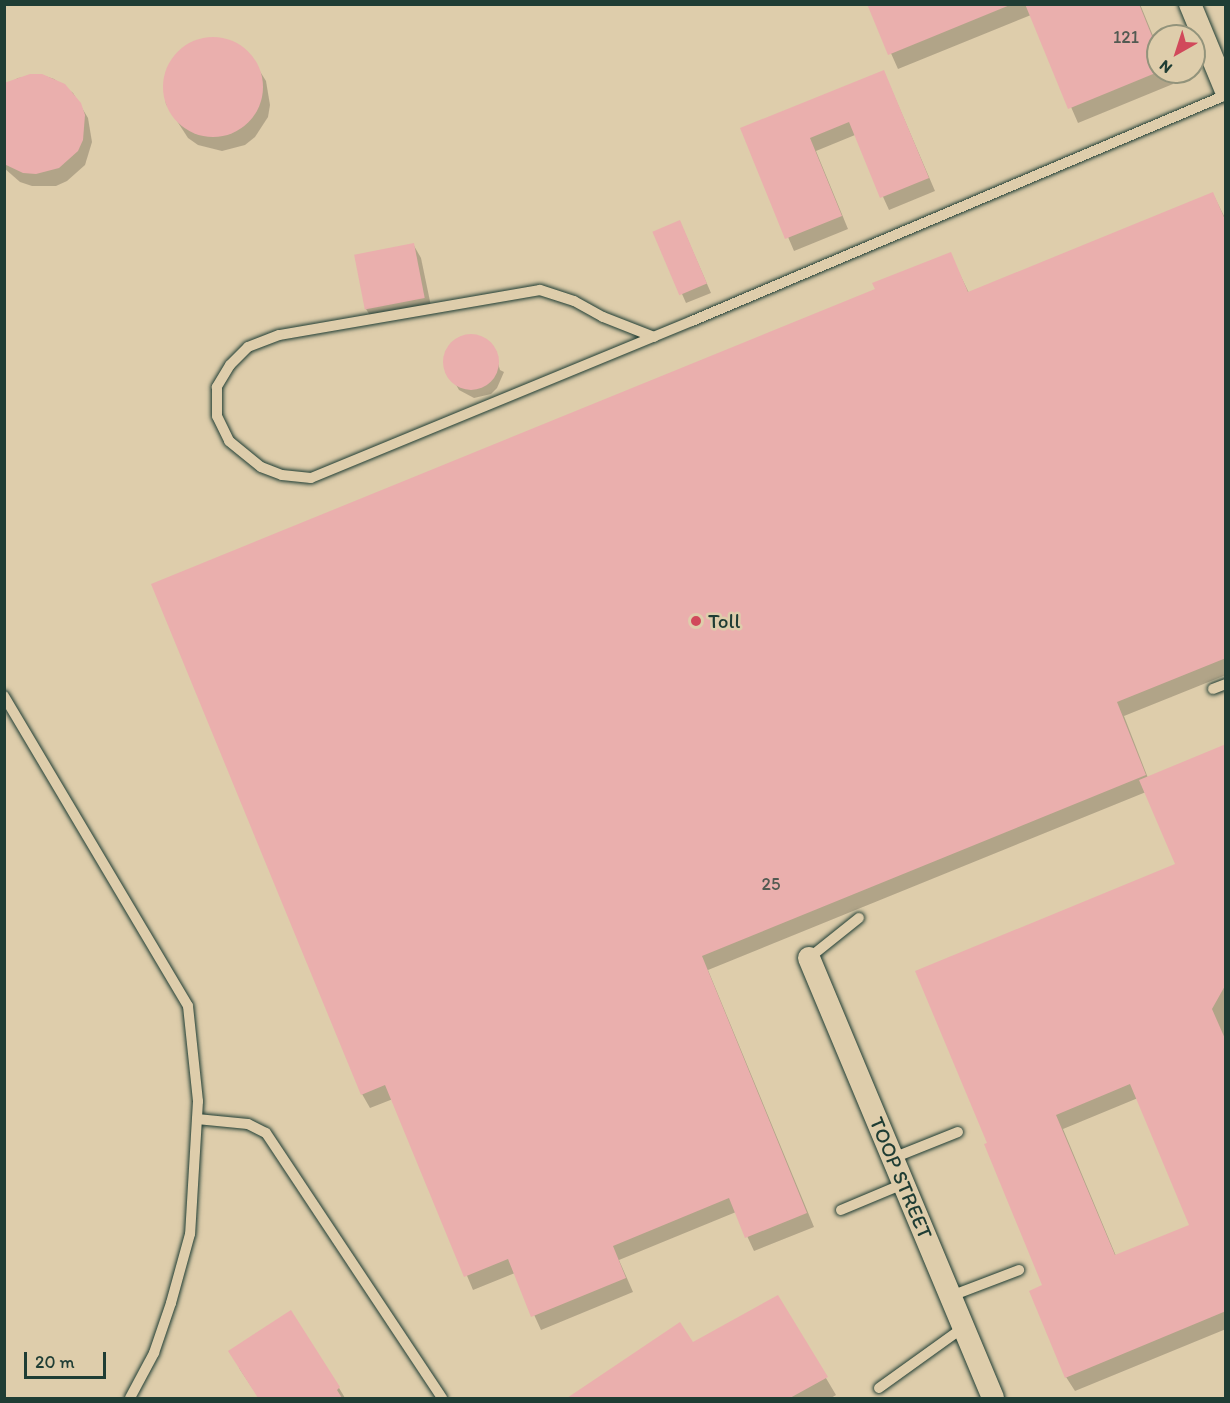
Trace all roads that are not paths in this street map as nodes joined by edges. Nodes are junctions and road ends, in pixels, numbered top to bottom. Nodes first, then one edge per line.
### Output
1 (1190, 4) edge
2 (1226, 93) edge
3 (654, 337) junction
4 (1226, 684) edge
5 (1213, 689) dead end
6 (4, 696) edge
7 (859, 918) dead end
8 (809, 958) joint
9 (197, 1119) junction
10 (958, 1132) dead end
11 (892, 1158) junction
12 (903, 1184) junction
13 (841, 1210) dead end
14 (1019, 1270) dead end
15 (951, 1296) junction
16 (964, 1327) junction
17 (879, 1388) dead end
18 (130, 1398) edge
19 (442, 1398) edge
20 (993, 1398) edge

1 - 2 street
2 - 3 lane
3 - 3 lane
4 - 5 lane
6 - 9 lane
7 - 8 lane
8 - 11 street, TOOP STREET
9 - 18 lane
9 - 19 lane
10 - 11 lane
11 - 12 street, TOOP STREET
12 - 13 lane
12 - 15 street, TOOP STREET
14 - 15 lane
15 - 16 street, TOOP STREET
16 - 17 lane
16 - 20 street, TOOP STREET

